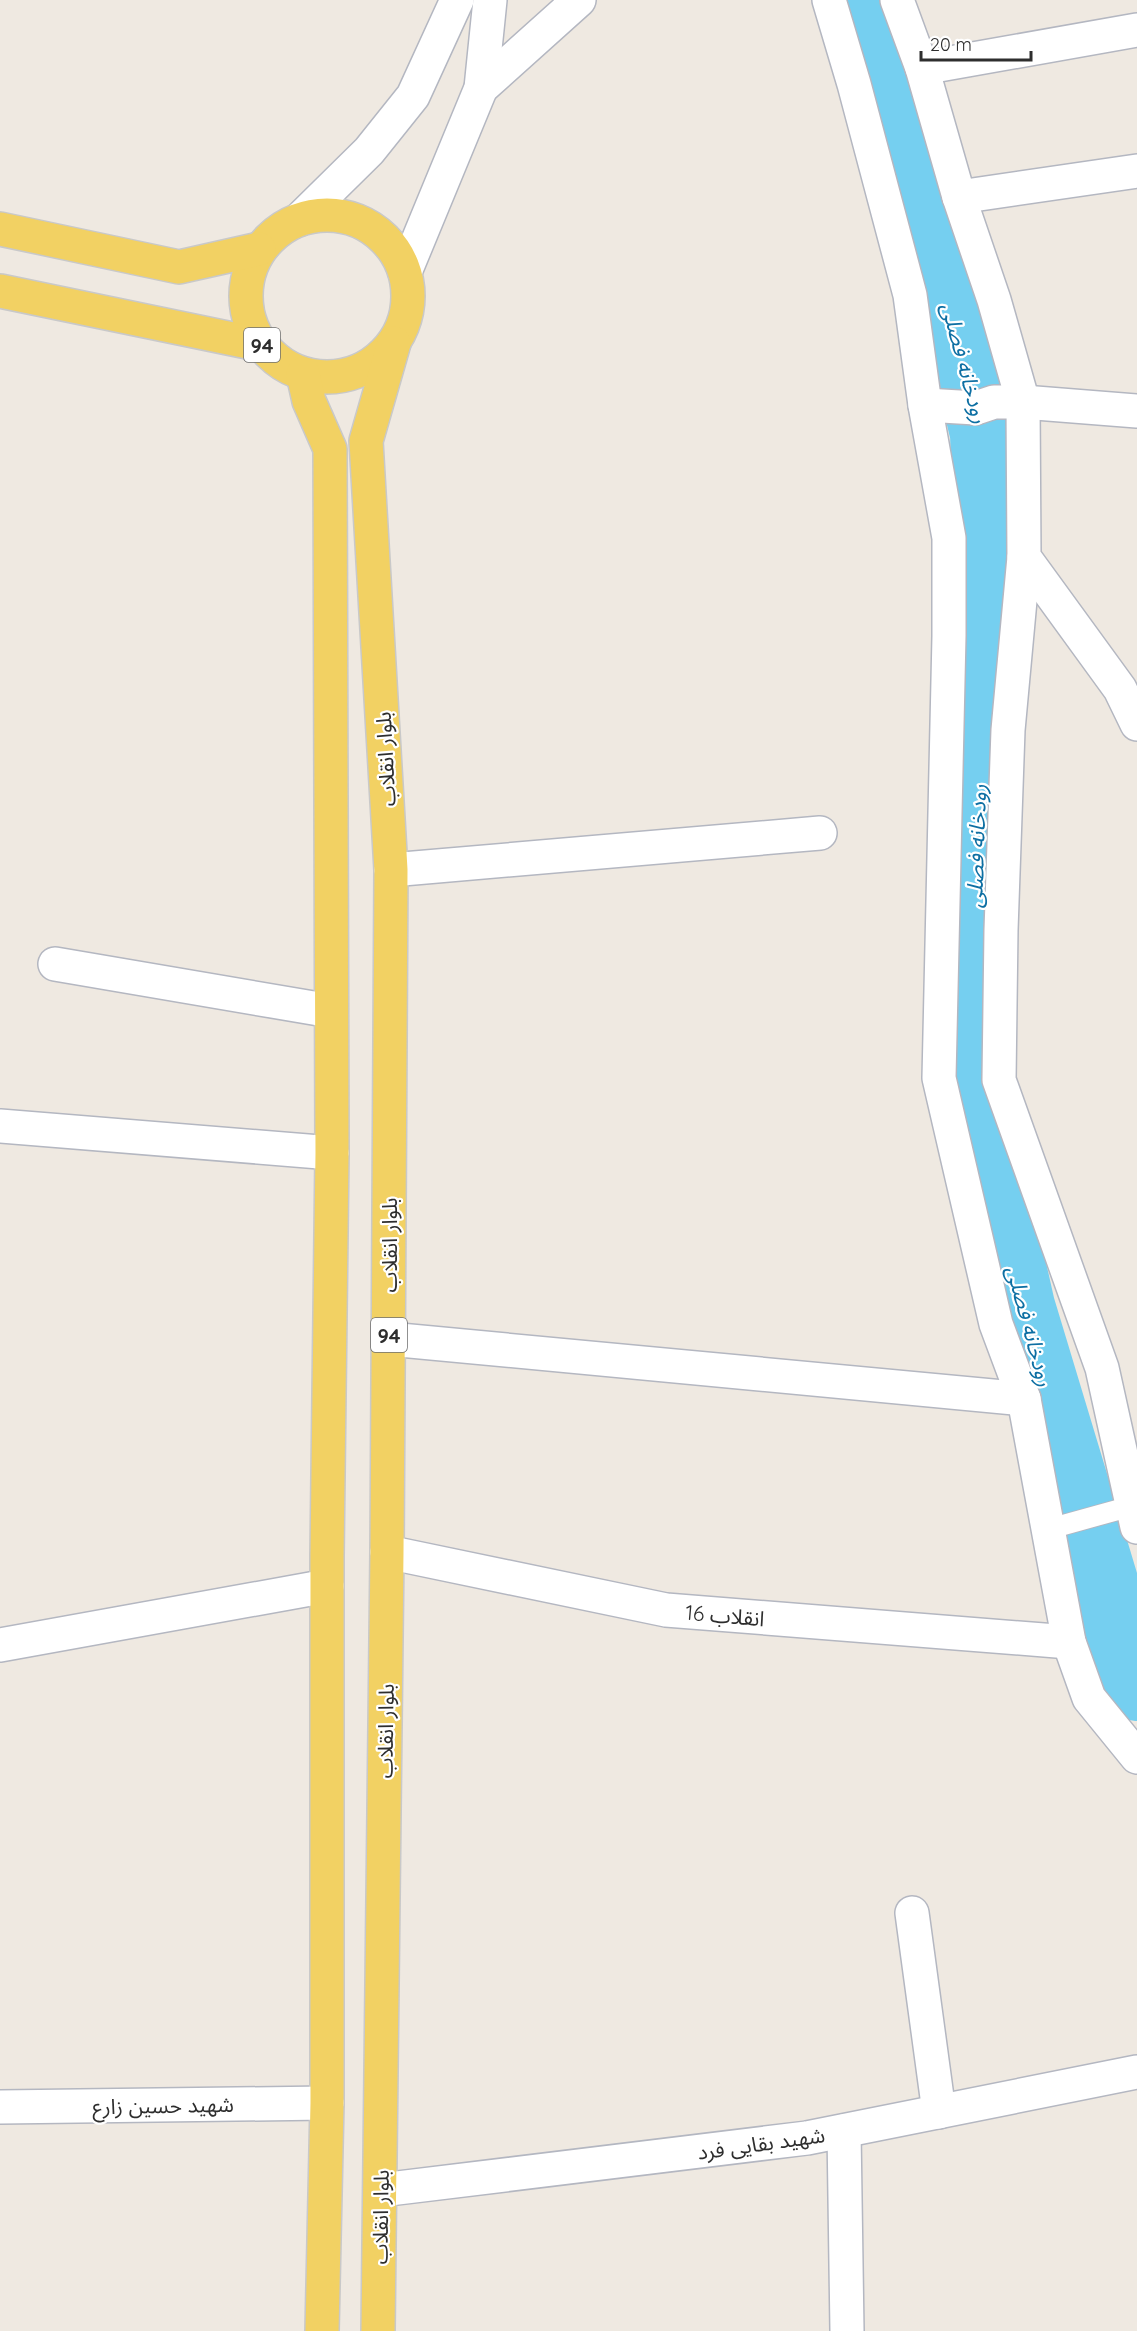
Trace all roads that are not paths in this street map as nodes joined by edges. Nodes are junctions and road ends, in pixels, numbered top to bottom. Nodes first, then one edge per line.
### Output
1 (457, 0) edge
2 (490, 0) edge
3 (579, 0) edge
4 (829, 0) edge
5 (897, 0) edge
6 (1137, 30) edge
7 (922, 68) junction
8 (481, 88) junction
9 (1137, 171) edge
10 (959, 197) junction
11 (300, 219) junction
12 (0, 229) edge
13 (259, 249) junction
14 (405, 272) junction
15 (0, 291) edge
16 (394, 343) junction
17 (262, 345) junction
18 (303, 374) junction
19 (998, 404) junction
20 (925, 405) junction
21 (1137, 411) edge
22 (1024, 557) junction
23 (1137, 724) edge
24 (820, 833) dead end
25 (391, 870) junction
26 (55, 964) dead end
27 (331, 1011) junction
28 (0, 1126) edge
29 (332, 1153) junction
30 (389, 1340) junction
31 (1024, 1399) junction
32 (1129, 1512) edge
33 (1059, 1526) junction
34 (387, 1552) junction
35 (327, 1586) junction
36 (1069, 1642) junction
37 (0, 1645) edge
38 (1137, 1757) edge
39 (912, 1913) dead end
40 (1137, 2072) edge
41 (327, 2103) junction
42 (0, 2107) edge
43 (939, 2112) junction
44 (844, 2131) junction
45 (381, 2190) junction
46 (322, 2331) edge
47 (378, 2331) edge
48 (847, 2331) edge

1 - 11 street
2 - 8 street
3 - 8 street
4 - 20 street
5 - 7 street
6 - 7 street
7 - 10 street
8 - 14 street
9 - 10 street
10 - 19 street
11 - 13 main road, 94
11 - 14 main road, 94
12 - 13 main road
13 - 17 main road, 94
14 - 16 main road, 94
15 - 17 main road, 94
16 - 18 main road, 94
16 - 25 main road, بلوار انقلاب / 94
17 - 18 main road, 94
18 - 27 main road, 94
19 - 20 street
19 - 21 street
19 - 22 street
20 - 31 street
22 - 23 street
22 - 32 street
24 - 25 street
25 - 30 main road, بلوار انقلاب / 94
26 - 27 street
27 - 29 main road, 94
28 - 29 street
29 - 35 main road, 94
30 - 31 street
30 - 34 main road, بلوار انقلاب / 94
31 - 33 street
32 - 33 lane
33 - 36 street
34 - 36 street, انقلاب 16
34 - 45 main road, بلوار انقلاب / 94
35 - 37 street
35 - 41 main road, 94
36 - 38 street
39 - 43 street
40 - 43 street, شهید بقایی فرد
41 - 42 street, شهید حسین زارع
41 - 46 main road, 94
43 - 44 street, شهید بقایی فرد
44 - 45 street, شهید بقایی فرد
44 - 48 street
45 - 47 main road, بلوار انقلاب / 94

